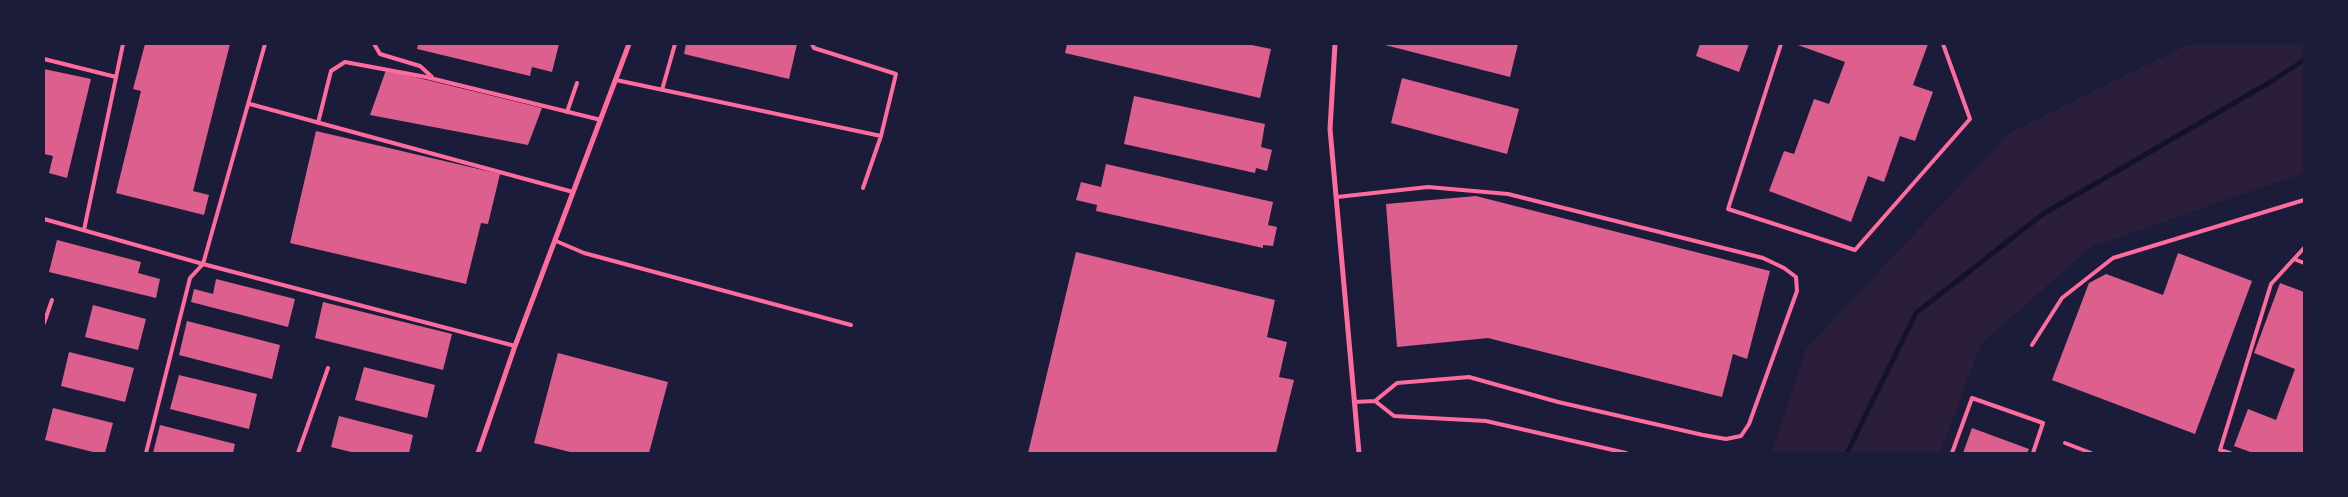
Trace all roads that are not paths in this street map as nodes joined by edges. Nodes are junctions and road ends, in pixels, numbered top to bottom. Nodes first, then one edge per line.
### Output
1 (123, 44) edge
2 (265, 44) edge
3 (374, 44) edge
4 (629, 44) edge
5 (675, 44) edge
6 (812, 44) edge
7 (1335, 44) edge
8 (1781, 44) edge
9 (1943, 44) edge
10 (44, 59) edge
11 (116, 77) junction
12 (433, 79) junction
13 (616, 80) junction
14 (576, 83) dead end
15 (662, 90) junction
16 (250, 104) junction
17 (567, 112) junction
18 (600, 120) junction
19 (318, 123) junction
20 (881, 136) junction
21 (863, 188) dead end
22 (573, 192) junction
23 (1337, 197) junction
24 (2304, 200) edge
25 (44, 219) edge
26 (84, 230) junction
27 (556, 242) junction
28 (2304, 248) edge
29 (2294, 259) junction
30 (2304, 263) edge
31 (203, 264) junction
32 (52, 300) dead end
33 (44, 323) edge
34 (851, 325) dead end
35 (2032, 345) dead end
36 (515, 346) junction
37 (328, 368) dead end
38 (1374, 401) junction
39 (1354, 402) junction
40 (2065, 443) dead end
41 (146, 453) edge
42 (298, 453) edge
43 (478, 453) edge
44 (1359, 453) edge
45 (1626, 453) edge
46 (1952, 453) edge
47 (2033, 453) edge
48 (2091, 453) edge
49 (2230, 453) edge

1 - 11 lane
2 - 16 lane
3 - 12 lane
4 - 13 street
5 - 15 lane
6 - 20 lane
7 - 23 street
8 - 9 lane
10 - 11 lane
11 - 26 lane
12 - 17 lane
12 - 19 lane
13 - 15 lane
13 - 18 street
14 - 17 lane
15 - 20 lane
16 - 19 lane
16 - 31 lane
17 - 18 lane
18 - 22 street
19 - 22 lane
20 - 21 lane
22 - 27 street
23 - 38 lane
23 - 39 street
24 - 35 lane
25 - 26 lane
26 - 31 lane
27 - 34 lane
27 - 36 street
28 - 29 lane
29 - 30 lane
29 - 49 lane
31 - 36 lane
31 - 41 lane
32 - 33 lane
36 - 43 street
37 - 42 lane
38 - 39 lane
38 - 45 lane
39 - 44 street
40 - 48 lane
46 - 47 lane

